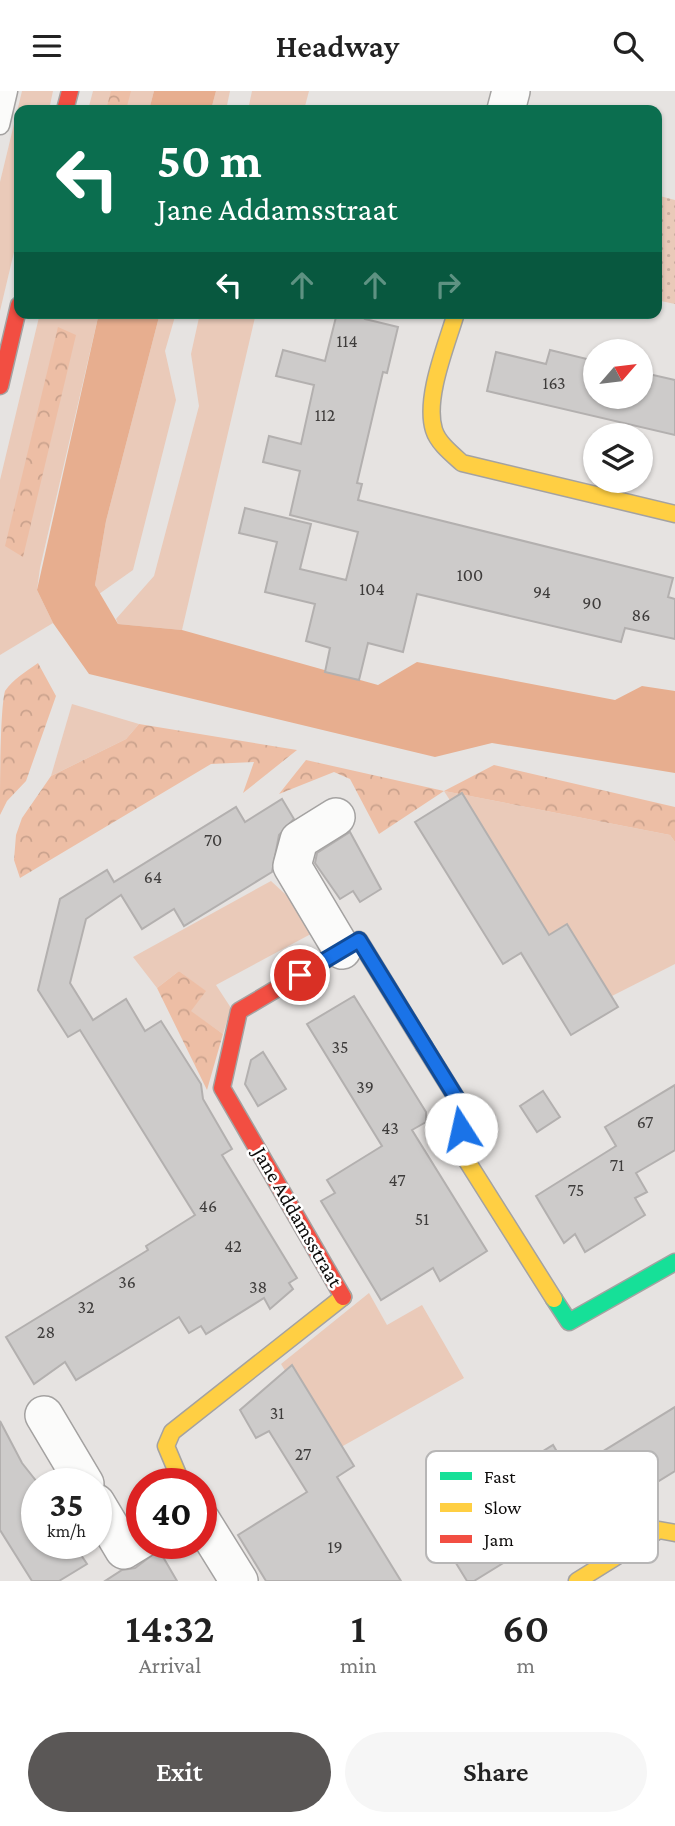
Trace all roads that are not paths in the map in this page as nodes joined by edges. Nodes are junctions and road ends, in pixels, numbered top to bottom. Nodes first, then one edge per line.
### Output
1 (8, 91) edge
2 (0, 125) edge
3 (16, 319) edge
4 (454, 319) edge
5 (0, 386) edge
6 (675, 514) edge
7 (336, 817) dead end
8 (350, 945) junction
9 (675, 1262) edge
10 (44, 1415) dead end
11 (75, 1468) edge
12 (175, 1468) edge
13 (112, 1530) edge
14 (217, 1546) edge
15 (126, 1549) edge
16 (606, 1563) edge
17 (239, 1581) edge
18 (577, 1581) edge

1 - 2 lane
3 - 5 street
4 - 6 street
7 - 8 street
8 - 9 street
8 - 12 street, Jane Addamsstraat
10 - 11 street
13 - 15 street
14 - 17 street
16 - 18 street

